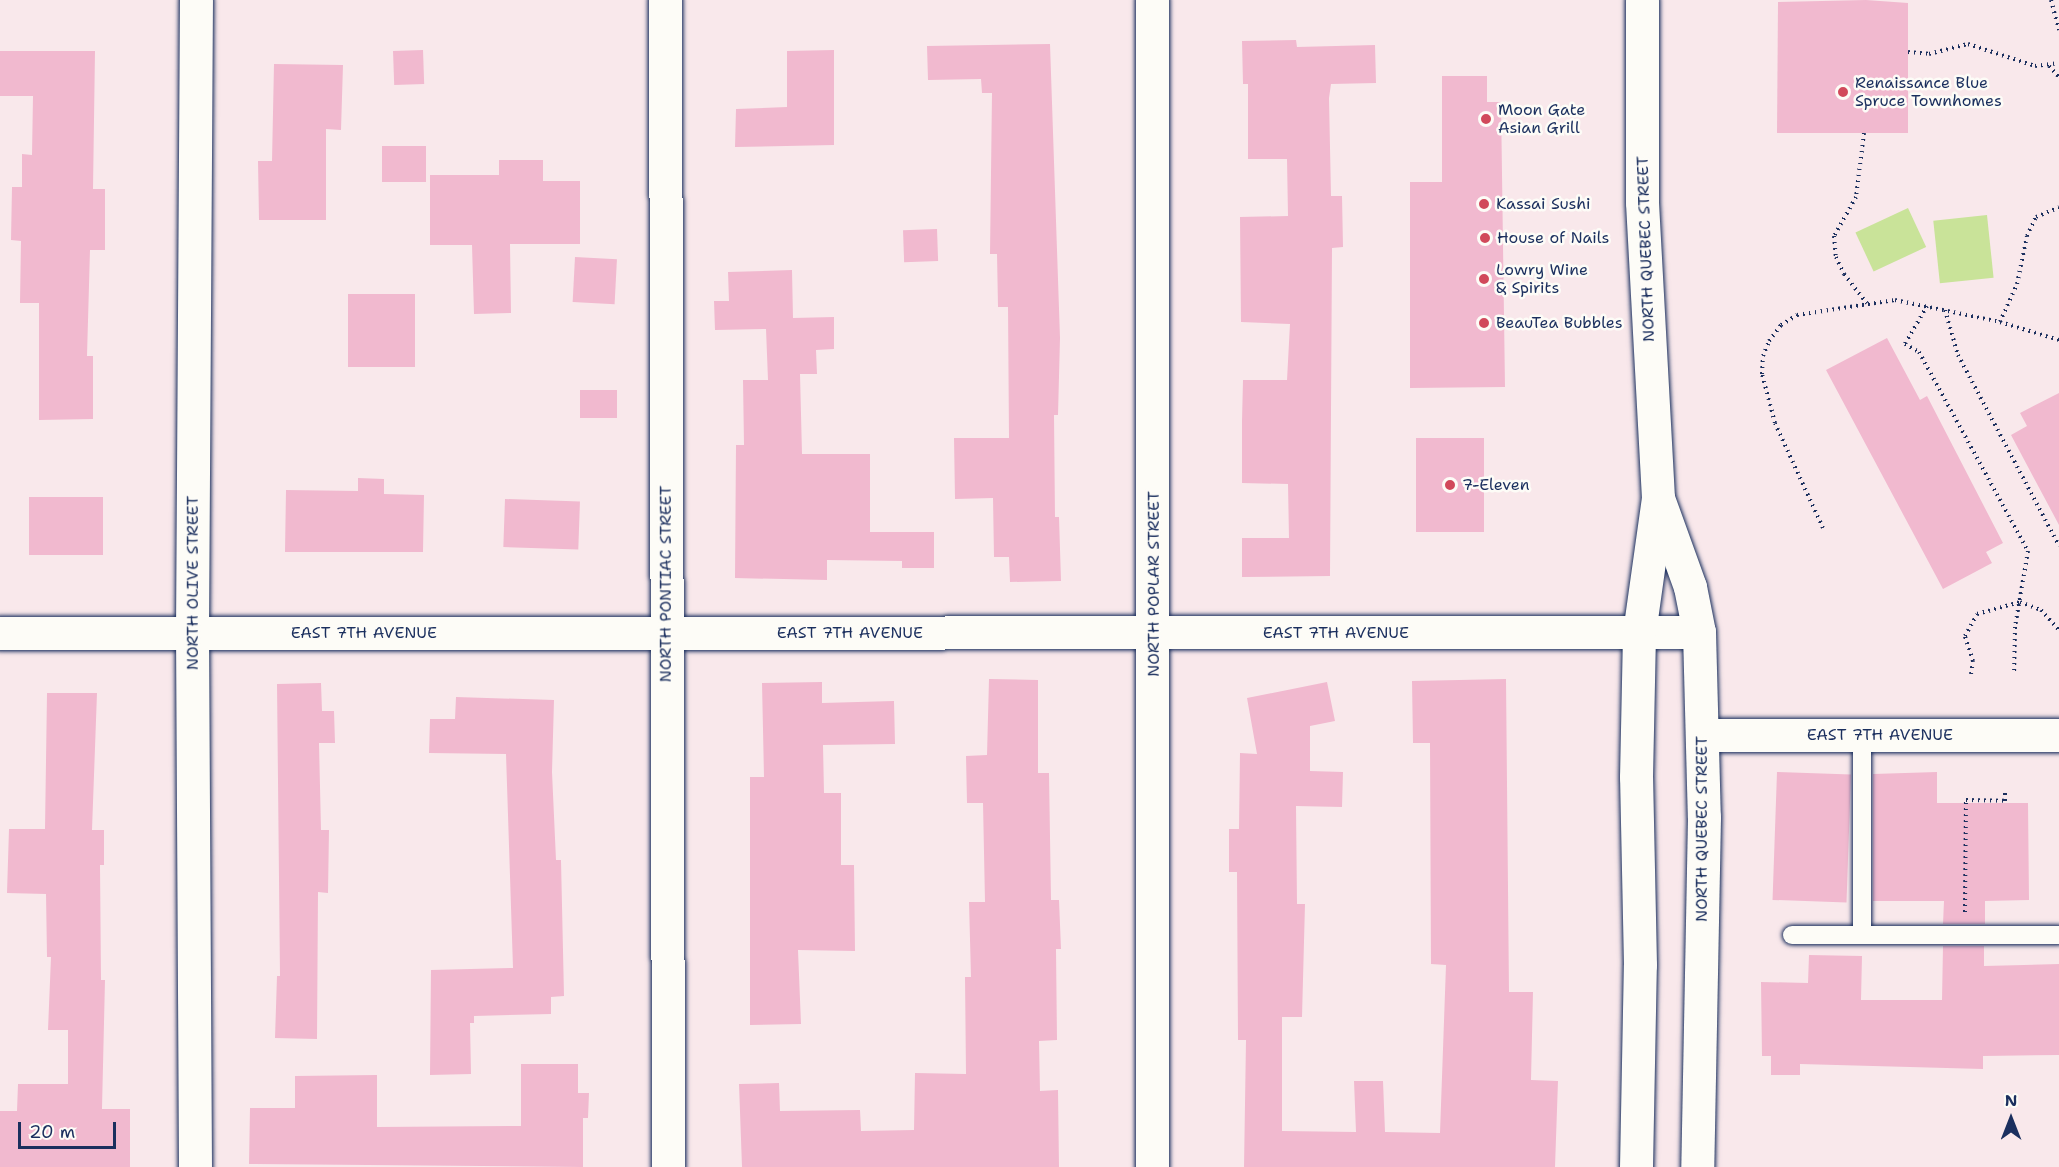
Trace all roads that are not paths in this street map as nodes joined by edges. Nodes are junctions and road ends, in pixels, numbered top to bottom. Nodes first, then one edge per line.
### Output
1 (196, 0) edge
2 (665, 0) edge
3 (1152, 0) edge
4 (1642, 0) edge
5 (1658, 498) junction
6 (1699, 632) junction
7 (0, 633) edge
8 (192, 633) junction
9 (666, 633) junction
10 (1154, 633) junction
11 (1639, 633) junction
12 (1702, 735) junction
13 (1862, 735) junction
14 (2059, 735) edge
15 (1792, 935) dead end
16 (1862, 935) junction
17 (2059, 935) edge
18 (195, 1167) edge
19 (668, 1167) edge
20 (1152, 1167) edge
21 (1636, 1167) edge
22 (1697, 1167) edge

1 - 8 street, NORTH OLIVE STREET
2 - 9 street, NORTH PONTIAC STREET
3 - 10 street, NORTH POPLAR STREET
4 - 5 street, NORTH QUEBEC STREET
5 - 6 street, NORTH QUEBEC STREET
5 - 11 street, NORTH QUEBEC STREET
6 - 11 street, EAST 7TH AVENUE
6 - 12 street, NORTH QUEBEC STREET
7 - 8 street, EAST 7TH AVENUE
8 - 9 street, EAST 7TH AVENUE
8 - 18 street, NORTH OLIVE STREET
9 - 10 street, EAST 7TH AVENUE
9 - 19 street, NORTH PONTIAC STREET
10 - 11 street, EAST 7TH AVENUE
10 - 20 street, NORTH POPLAR STREET
11 - 21 street, NORTH QUEBEC STREET
12 - 13 street, EAST 7TH AVENUE
12 - 22 street, NORTH QUEBEC STREET
13 - 14 street, EAST 7TH AVENUE
13 - 16 lane
15 - 16 lane
16 - 17 lane

